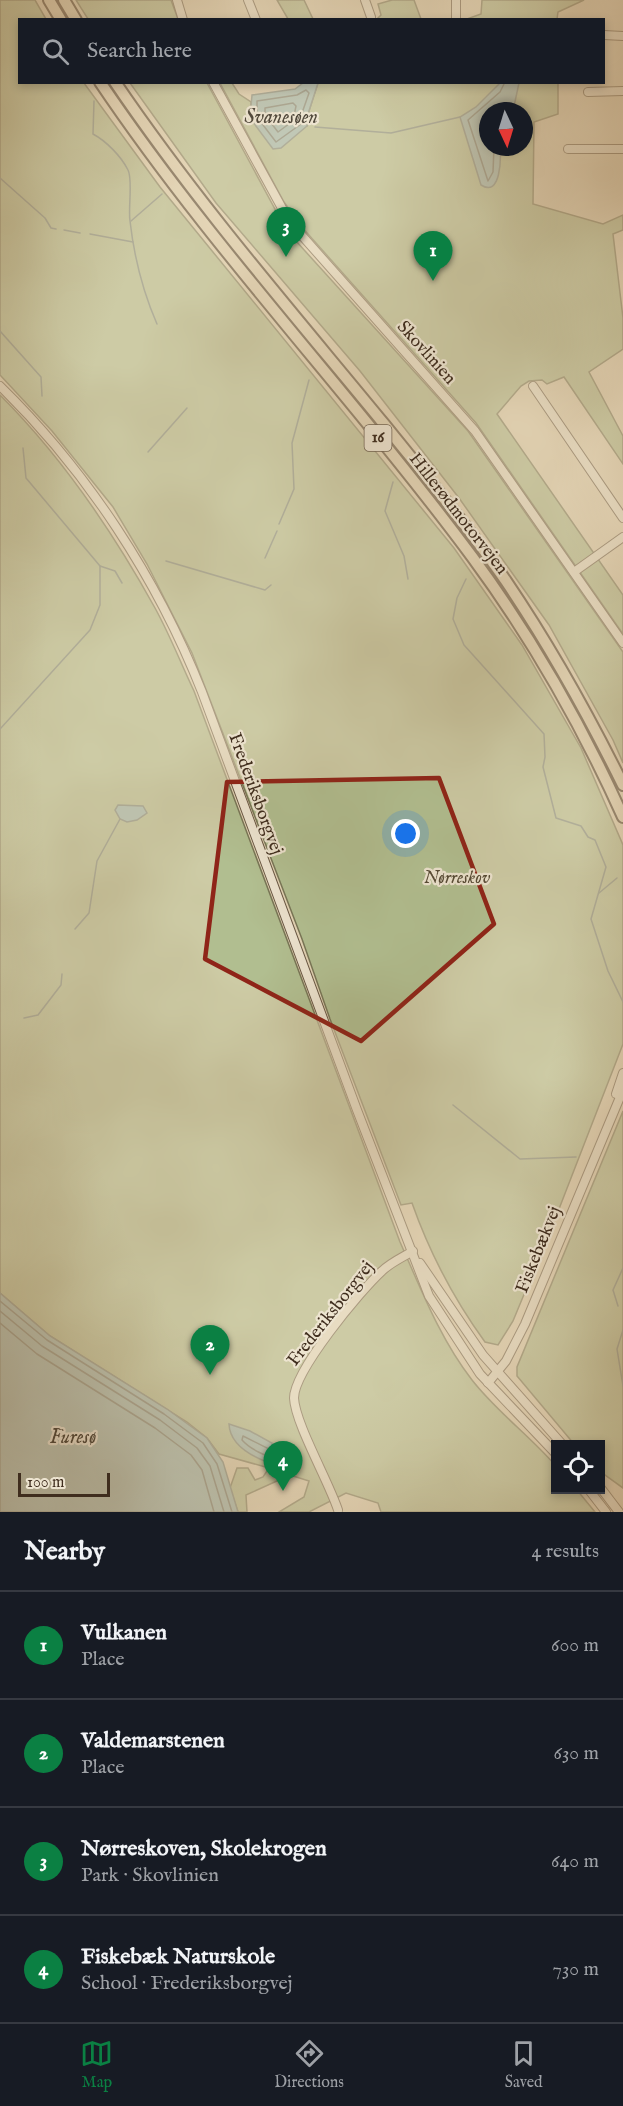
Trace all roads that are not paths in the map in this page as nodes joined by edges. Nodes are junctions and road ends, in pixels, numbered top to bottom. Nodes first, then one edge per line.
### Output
1 (49, 0) edge
2 (64, 0) edge
3 (177, 0) edge
4 (248, 0) edge
5 (365, 0) edge
6 (456, 0) edge
7 (370, 17) dead end
8 (60, 18) edge
9 (75, 18) edge
10 (182, 18) edge
11 (254, 18) edge
12 (456, 18) edge
13 (605, 35) edge
14 (623, 36) edge
15 (101, 84) edge
16 (117, 84) edge
17 (214, 84) edge
18 (623, 91) edge
19 (588, 92) dead end
20 (568, 149) dead end
21 (623, 149) edge
22 (0, 386) edge
23 (533, 386) dead end
24 (623, 518) edge
25 (623, 537) edge
26 (574, 572) junction
27 (623, 643) edge
28 (623, 785) edge
29 (623, 817) edge
30 (623, 1074) edge
31 (623, 1090) edge
32 (608, 1121) junction
33 (413, 1251) junction
34 (498, 1373) junction
35 (488, 1383) junction
36 (558, 1440) edge
37 (551, 1451) edge
38 (592, 1494) edge
39 (605, 1494) edge
40 (338, 1510) dead end
41 (606, 1512) edge
42 (619, 1512) edge

1 - 8 highway
2 - 9 highway
3 - 10 street
4 - 11 street
5 - 7 street
6 - 12 street
13 - 14 street
15 - 29 highway, Hillerødmotorvejen / 16
16 - 28 highway, Hillerødmotorvejen / 16
17 - 26 street, Skovlinien
18 - 19 street
20 - 21 street
22 - 33 street, Frederiksborgvej
23 - 24 street
25 - 26 street
26 - 27 street, Skovlinien
30 - 32 street, Fiskebækvej
31 - 32 street, Fiskebækvej
32 - 34 street, Fiskebækvej
33 - 34 street, Frederiksborgvej
33 - 35 street, Frederiksborgvej
33 - 40 street, Frederiksborgvej
34 - 35 street, Fiskebækvej
34 - 36 street, Frederiksborgvej
35 - 37 street, Frederiksborgvej
38 - 41 street
39 - 42 street

